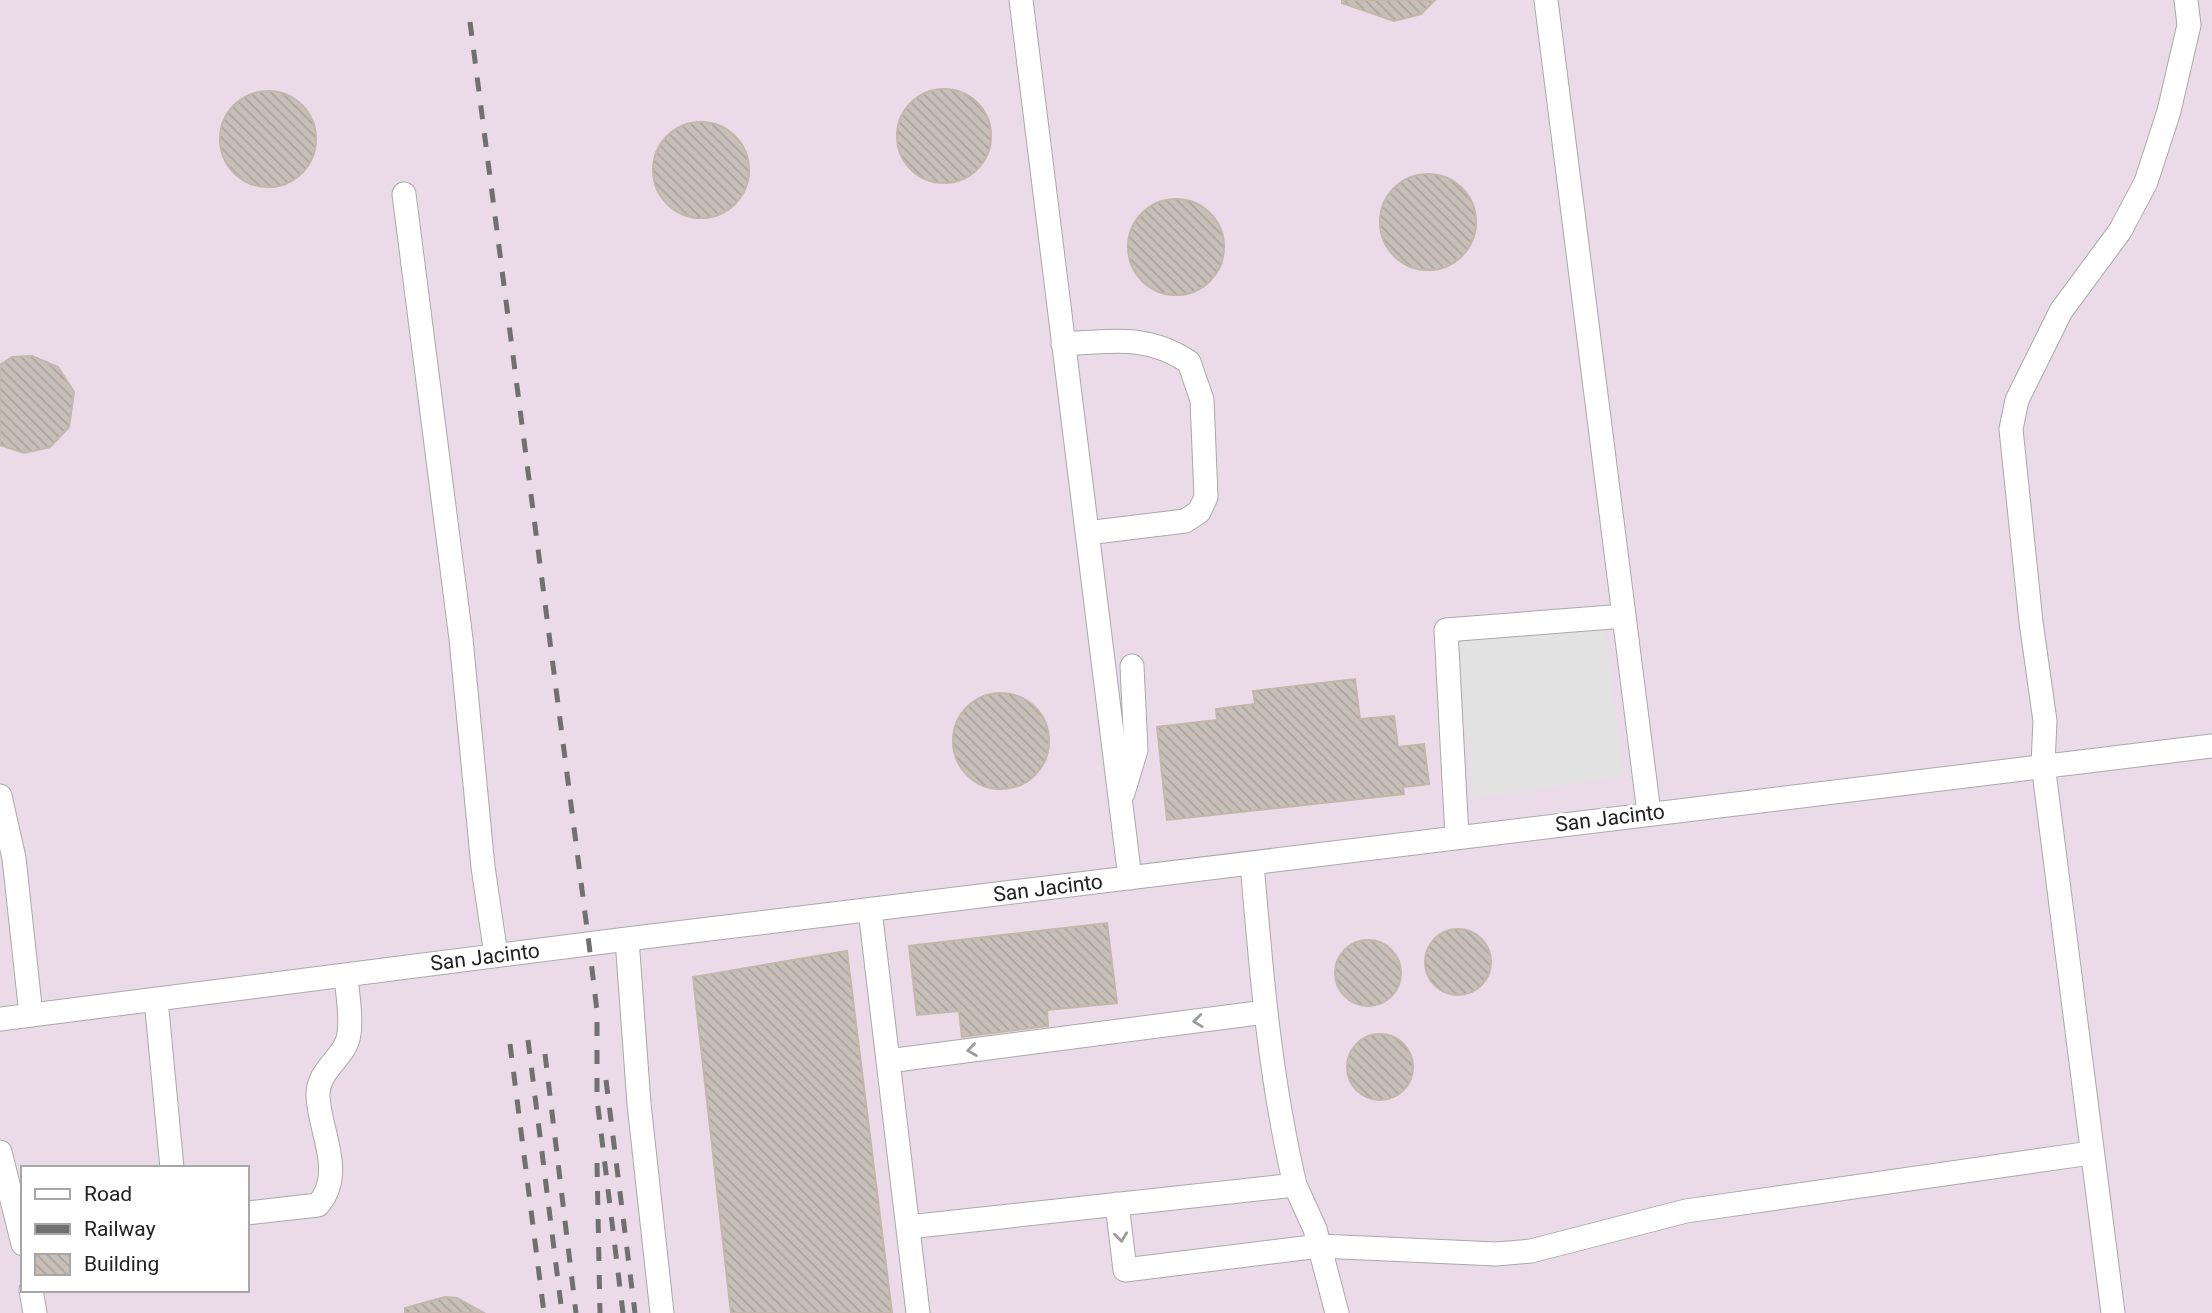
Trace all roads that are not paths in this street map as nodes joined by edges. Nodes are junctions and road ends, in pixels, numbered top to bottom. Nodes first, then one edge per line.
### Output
1 (1021, 0) edge
2 (1546, 0) edge
3 (2186, 0) edge
4 (404, 194) dead end
5 (1063, 344) junction
6 (1087, 533) junction
7 (1624, 617) junction
8 (1132, 666) dead end
9 (2212, 746) edge
10 (2043, 764) junction
11 (0, 796) edge
12 (1120, 803) junction
13 (1649, 813) junction
14 (1457, 837) junction
15 (1252, 863) junction
16 (1130, 878) junction
17 (870, 910) junction
18 (628, 939) junction
19 (496, 955) junction
20 (346, 975) junction
21 (156, 999) junction
22 (1265, 1012) junction
23 (31, 1015) junction
24 (0, 1018) edge
25 (888, 1061) junction
26 (0, 1152) edge
27 (2091, 1153) junction
28 (172, 1166) edge
29 (1295, 1185) junction
30 (1117, 1204) junction
31 (248, 1213) edge
32 (908, 1227) junction
33 (21, 1236) edge
34 (1320, 1246) junction
35 (31, 1292) edge
36 (35, 1313) edge
37 (662, 1313) edge
38 (918, 1313) edge
39 (1337, 1313) edge
40 (2113, 1313) edge

1 - 5 street
2 - 7 street
3 - 10 street
4 - 19 street
5 - 6 street
5 - 6 street
6 - 12 street
7 - 13 street
7 - 14 street
8 - 12 street
9 - 10 street, San Jacinto
10 - 13 street, San Jacinto
10 - 27 street
11 - 23 street
12 - 16 street
13 - 14 street, San Jacinto
14 - 15 street, San Jacinto
15 - 16 street, San Jacinto
15 - 22 street
16 - 17 street, San Jacinto
17 - 18 street, San Jacinto
17 - 25 street
18 - 19 street, San Jacinto
18 - 37 street
19 - 20 street, San Jacinto
20 - 21 street, San Jacinto
20 - 31 street
21 - 23 street, San Jacinto
21 - 28 street
22 -> 25 street
22 - 29 street
23 - 24 street, San Jacinto
25 - 32 street
26 - 33 street
27 - 34 street
27 - 40 street
29 - 30 street
29 - 34 street
30 - 32 street
30 -> 34 street
32 - 38 street
34 - 39 street
35 - 36 street

